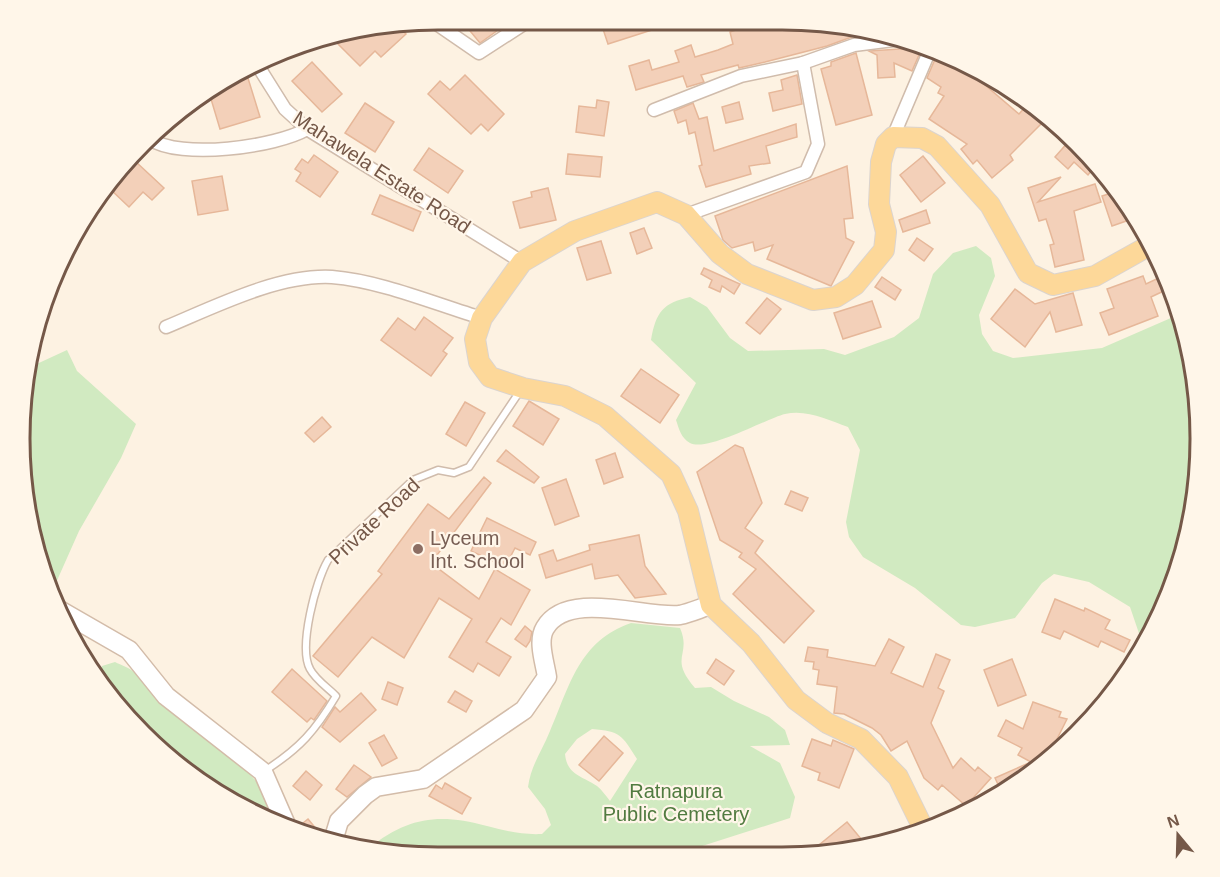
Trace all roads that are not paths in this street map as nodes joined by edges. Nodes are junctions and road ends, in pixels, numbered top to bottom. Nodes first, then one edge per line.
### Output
1 (446, 30) edge
2 (515, 30) edge
3 (878, 42) edge
4 (927, 57) edge
5 (803, 63) junction
6 (261, 71) edge
7 (654, 110) dead end
8 (307, 129) junction
9 (893, 137) junction
10 (158, 142) edge
11 (686, 215) junction
12 (1143, 249) edge
13 (522, 262) junction
14 (482, 318) junction
15 (166, 327) dead end
16 (523, 387) junction
17 (711, 605) junction
18 (71, 617) edge
19 (263, 772) junction
20 (281, 816) edge
21 (920, 822) edge
22 (335, 834) edge

1 - 2 street
3 - 5 street
4 - 9 street
5 - 7 street
5 - 11 street
6 - 8 street, Mahawela Estate Road
8 - 10 street
8 - 13 street, Mahawela Estate Road
9 - 11 main road
9 - 12 main road
11 - 13 main road
13 - 14 main road
14 - 15 street
14 - 16 main road
16 - 17 main road
16 - 19 lane, Private Road
17 - 21 main road
17 - 22 street
18 - 19 street
19 - 20 street

